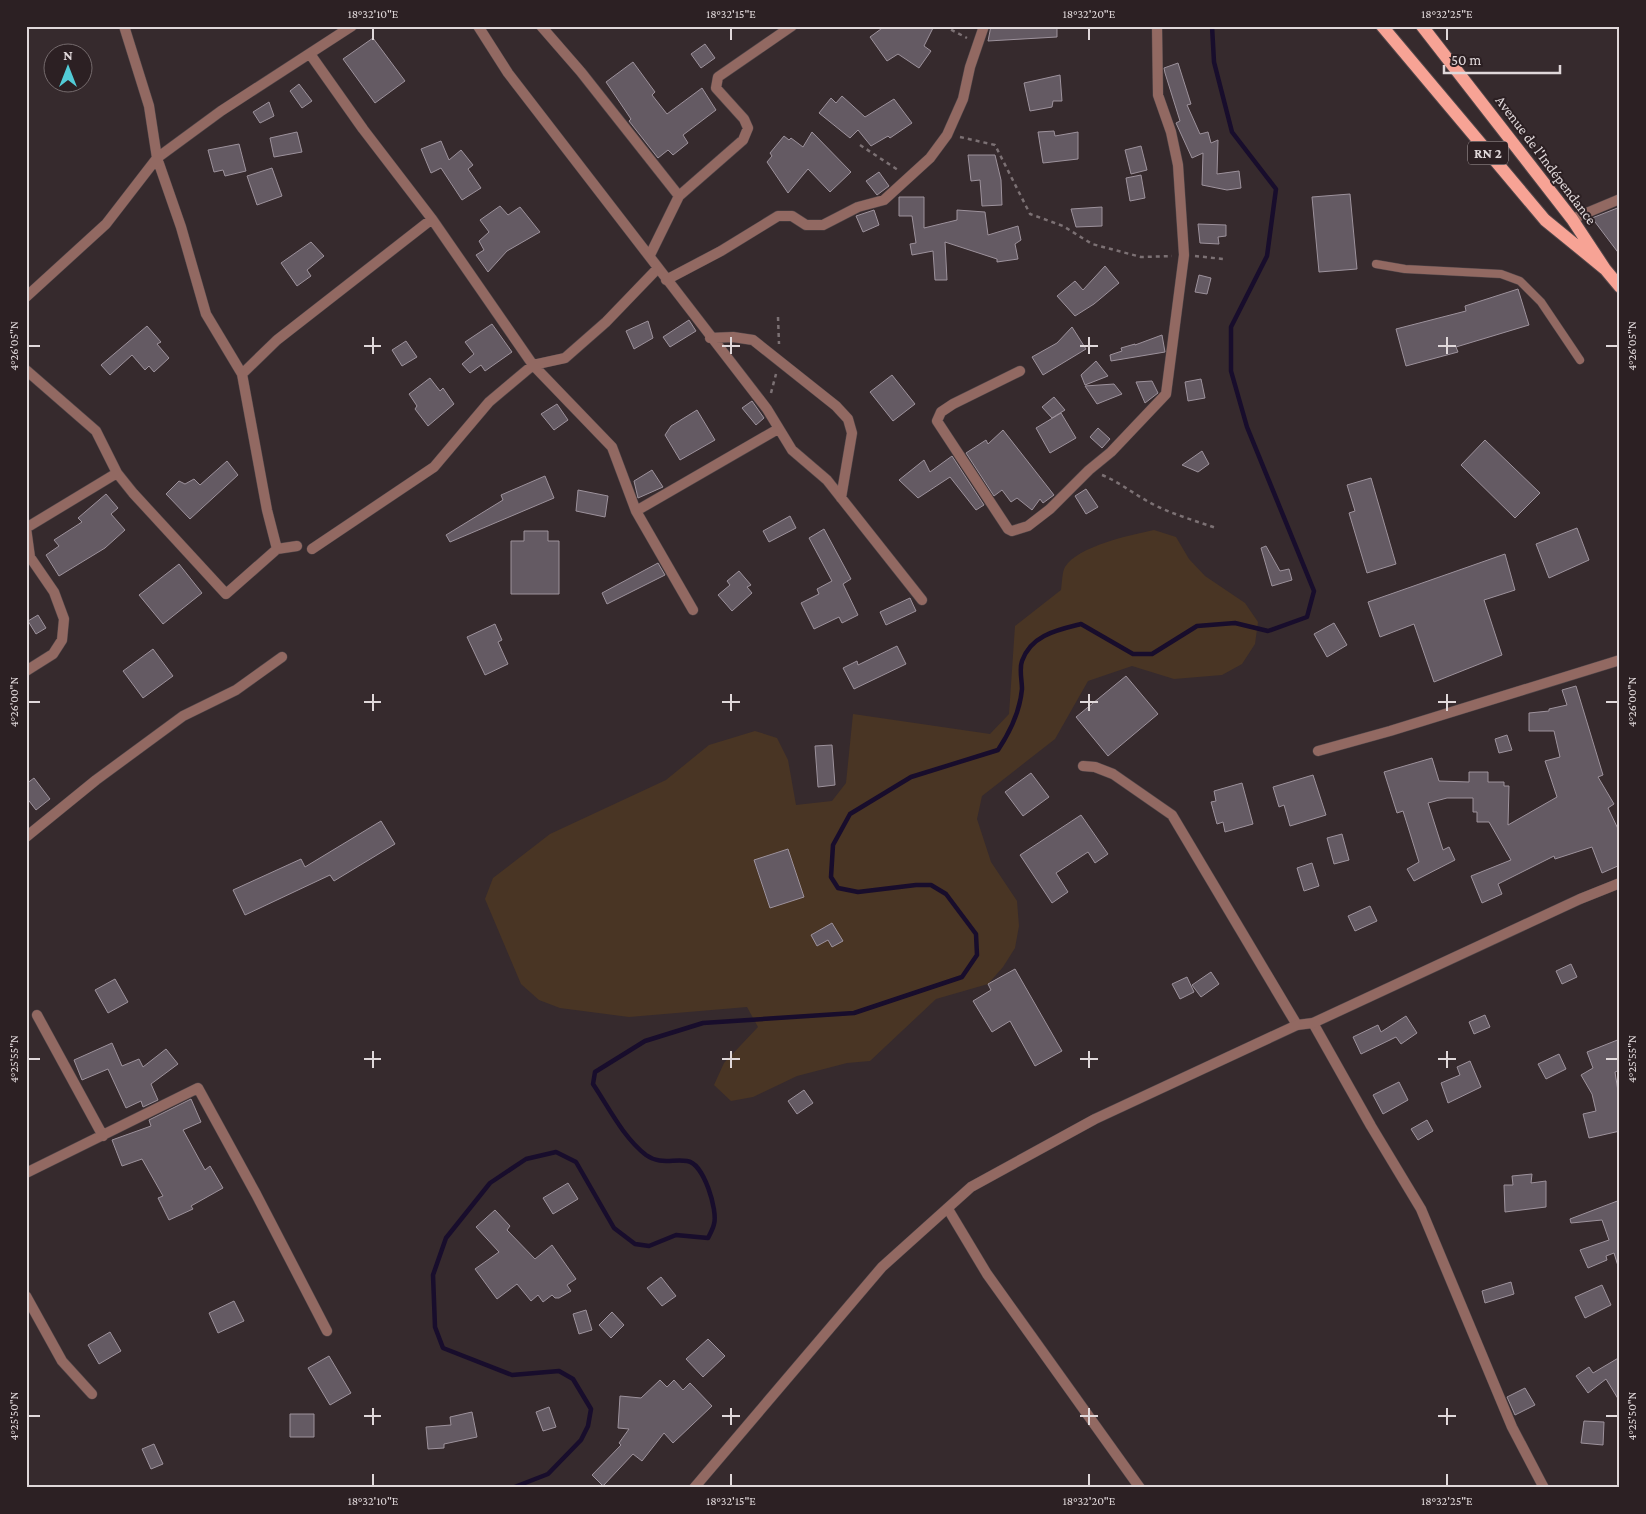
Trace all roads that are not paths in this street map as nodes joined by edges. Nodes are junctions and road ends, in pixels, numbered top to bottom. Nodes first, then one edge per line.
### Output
1 (124, 26) edge
2 (352, 26) edge
3 (478, 26) edge
4 (542, 26) edge
5 (792, 26) edge
6 (984, 26) edge
7 (1157, 26) edge
8 (1382, 26) edge
9 (1425, 28) edge
10 (310, 54) junction
11 (157, 158) junction
12 (679, 196) junction
13 (1620, 199) edge
14 (432, 219) junction
15 (1572, 219) junction
16 (650, 255) junction
17 (1376, 264) dead end
18 (658, 268) junction
19 (1605, 269) junction
20 (666, 280) junction
21 (1620, 287) edge
22 (26, 297) edge
23 (710, 338) junction
24 (1580, 360) dead end
25 (534, 365) junction
26 (26, 370) edge
27 (1020, 371) dead end
28 (242, 374) junction
29 (778, 429) junction
30 (117, 473) junction
31 (841, 498) junction
32 (636, 511) junction
33 (26, 528) edge
34 (297, 546) dead end
35 (277, 549) junction
36 (312, 549) dead end
37 (922, 600) dead end
38 (693, 610) dead end
39 (282, 657) dead end
40 (1620, 660) edge
41 (26, 671) edge
42 (1318, 751) dead end
43 (1083, 766) dead end
44 (26, 837) edge
45 (1620, 883) edge
46 (37, 1015) dead end
47 (1313, 1022) junction
48 (1297, 1025) junction
49 (103, 1136) junction
50 (26, 1172) edge
51 (948, 1209) junction
52 (26, 1296) edge
53 (327, 1331) dead end
54 (92, 1394) dead end
55 (694, 1488) edge
56 (1140, 1488) edge
57 (1544, 1488) edge

1 - 11 street
2 - 10 street
3 - 16 street
4 - 12 street
5 - 12 street
6 - 20 street
7 - 27 street
8 - 19 main road, Avenue de l'Indépendance / RN 2
9 - 15 main road, Avenue de l'Indépendance / RN 2
10 - 11 street
10 - 14 street
11 - 22 street
11 - 28 street
12 - 16 street
13 - 15 street
14 - 25 street
14 - 28 street
15 - 19 main road, Avenue de l'Indépendance / RN 2
16 - 18 street
17 - 24 lane
18 - 20 street
18 - 25 street
19 - 21 main road, Avenue de l'Indépendance / RN 2
20 - 23 street
23 - 29 street
23 - 31 street
25 - 32 street
25 - 36 street
26 - 30 street
28 - 35 street
29 - 31 street
29 - 32 street
30 - 33 street
30 - 35 street
31 - 37 street
32 - 38 street
33 - 41 street
34 - 35 street
39 - 44 street
40 - 42 street
43 - 48 street
45 - 47 street
46 - 49 street
47 - 48 street
47 - 57 street
48 - 51 street
49 - 50 street
49 - 53 street
51 - 55 street
51 - 56 street
52 - 54 street

